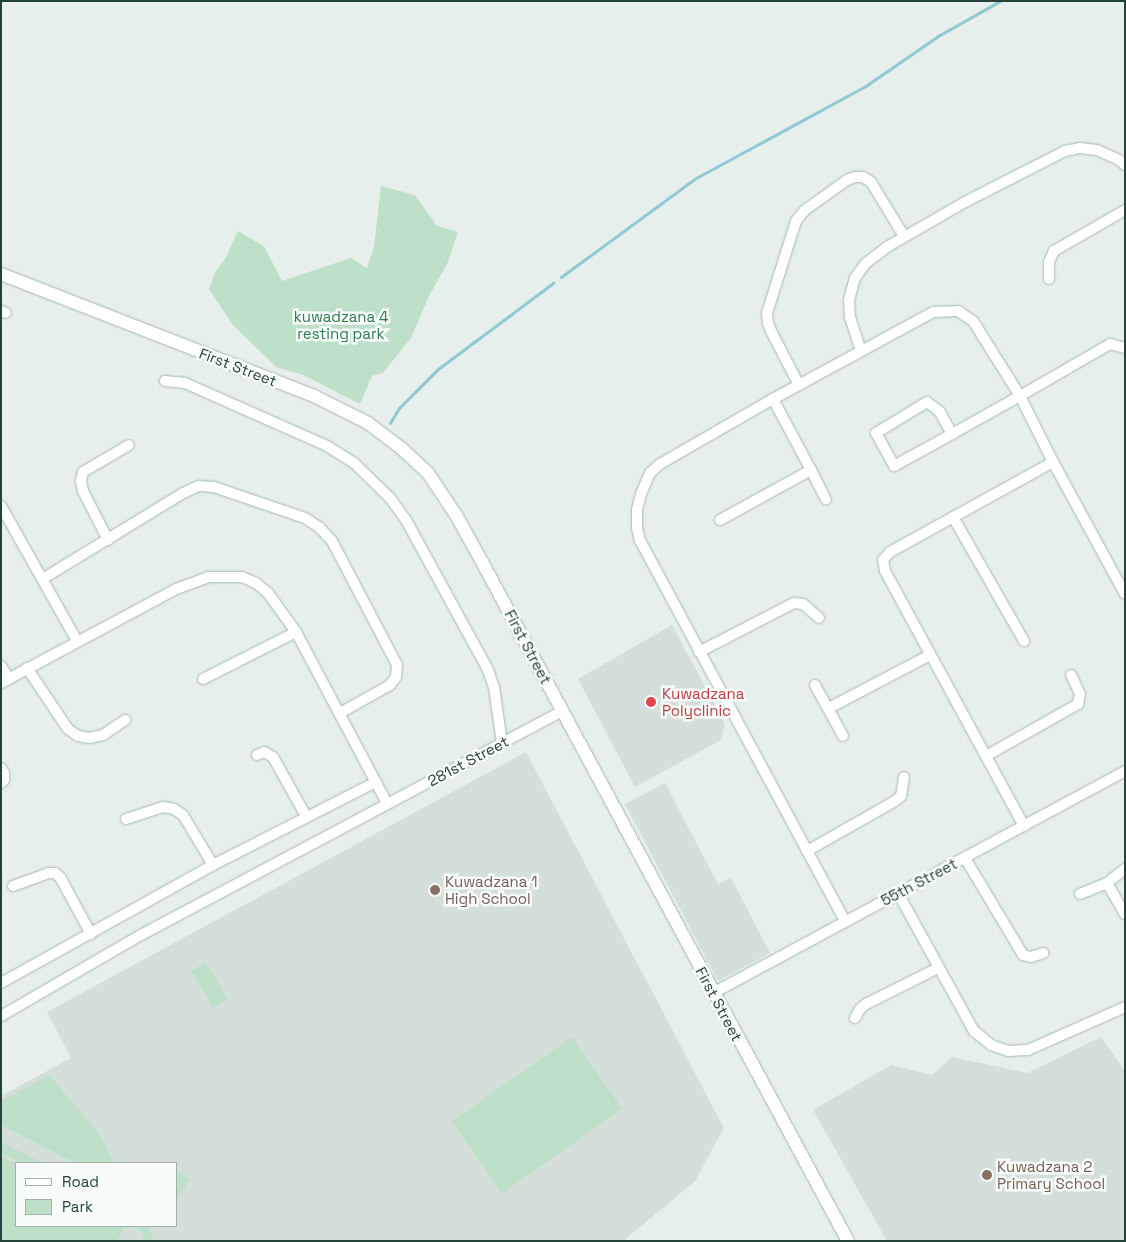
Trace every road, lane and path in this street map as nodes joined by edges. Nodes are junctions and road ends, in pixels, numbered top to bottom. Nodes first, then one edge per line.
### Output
1 (1125, 165) edge
2 (1125, 210) edge
3 (904, 236) junction
4 (1, 274) edge
5 (1049, 279) dead end
6 (1125, 348) edge
7 (861, 351) junction
8 (165, 381) dead end
9 (799, 384) junction
10 (1020, 396) junction
11 (773, 399) junction
12 (952, 434) junction
13 (129, 445) dead end
14 (1053, 462) junction
15 (811, 470) junction
16 (826, 499) dead end
17 (1, 506) edge
18 (953, 517) junction
19 (720, 520) dead end
20 (108, 540) junction
21 (44, 578) junction
22 (1124, 589) edge
23 (819, 618) dead end
24 (296, 632) junction
25 (77, 641) junction
26 (1024, 641) dead end
27 (699, 652) junction
28 (930, 655) junction
29 (1, 666) edge
30 (27, 668) junction
31 (1071, 675) dead end
32 (203, 679) dead end
33 (5, 681) edge
34 (816, 685) dead end
35 (829, 708) junction
36 (562, 711) junction
37 (340, 713) junction
38 (125, 720) dead end
39 (842, 736) dead end
40 (502, 743) junction
41 (257, 756) dead end
42 (986, 756) junction
43 (1, 768) edge
44 (1125, 771) edge
45 (904, 777) dead end
46 (376, 782) junction
47 (1, 784) edge
48 (387, 803) junction
49 (306, 816) junction
50 (126, 819) dead end
51 (1024, 826) junction
52 (808, 851) junction
53 (965, 858) junction
54 (213, 865) junction
55 (1125, 869) edge
56 (1107, 883) junction
57 (13, 886) dead end
58 (898, 893) junction
59 (1080, 894) dead end
60 (1125, 914) edge
61 (845, 921) junction
62 (91, 934) junction
63 (1043, 953) dead end
64 (938, 968) junction
65 (1, 983) edge
66 (713, 993) junction
67 (1124, 1010) edge
68 (1, 1016) edge
69 (855, 1018) dead end
70 (848, 1241) edge

1 - 3 street
2 - 5 street
3 - 7 street
3 - 9 street
4 - 36 street, First Street
6 - 10 street
7 - 9 street
7 - 10 street
8 - 40 street
9 - 11 street
10 - 12 street
10 - 14 street
11 - 15 street
11 - 27 street
12 - 12 street
13 - 20 street
14 - 18 street
14 - 22 street
15 - 16 street
15 - 19 street
17 - 21 street
18 - 26 street
18 - 28 street
20 - 21 street
20 - 37 street
21 - 25 street
23 - 27 street
24 - 25 street
24 - 32 street
24 - 37 street
25 - 30 street
27 - 52 street
28 - 35 street
28 - 42 street
29 - 33 street
30 - 33 street
30 - 38 street
31 - 42 street
34 - 35 street
35 - 39 street
36 - 40 street, 281st Street
36 - 66 street, First Street
37 - 46 street
40 - 48 street, 281st Street
41 - 49 street
42 - 51 street
43 - 47 street
44 - 51 street, 55th Street
45 - 52 street
46 - 48 street
46 - 49 street
48 - 68 street, 281st Street
49 - 54 street
50 - 54 street
51 - 53 street, 55th Street
52 - 61 street
53 - 58 street, 55th Street
53 - 63 street
54 - 62 street
55 - 56 street
56 - 59 street
56 - 60 street
57 - 62 street
58 - 61 street, 55th Street
58 - 64 street
61 - 66 street, 55th Street
62 - 65 street
64 - 67 street
64 - 69 street
66 - 70 street, First Street

